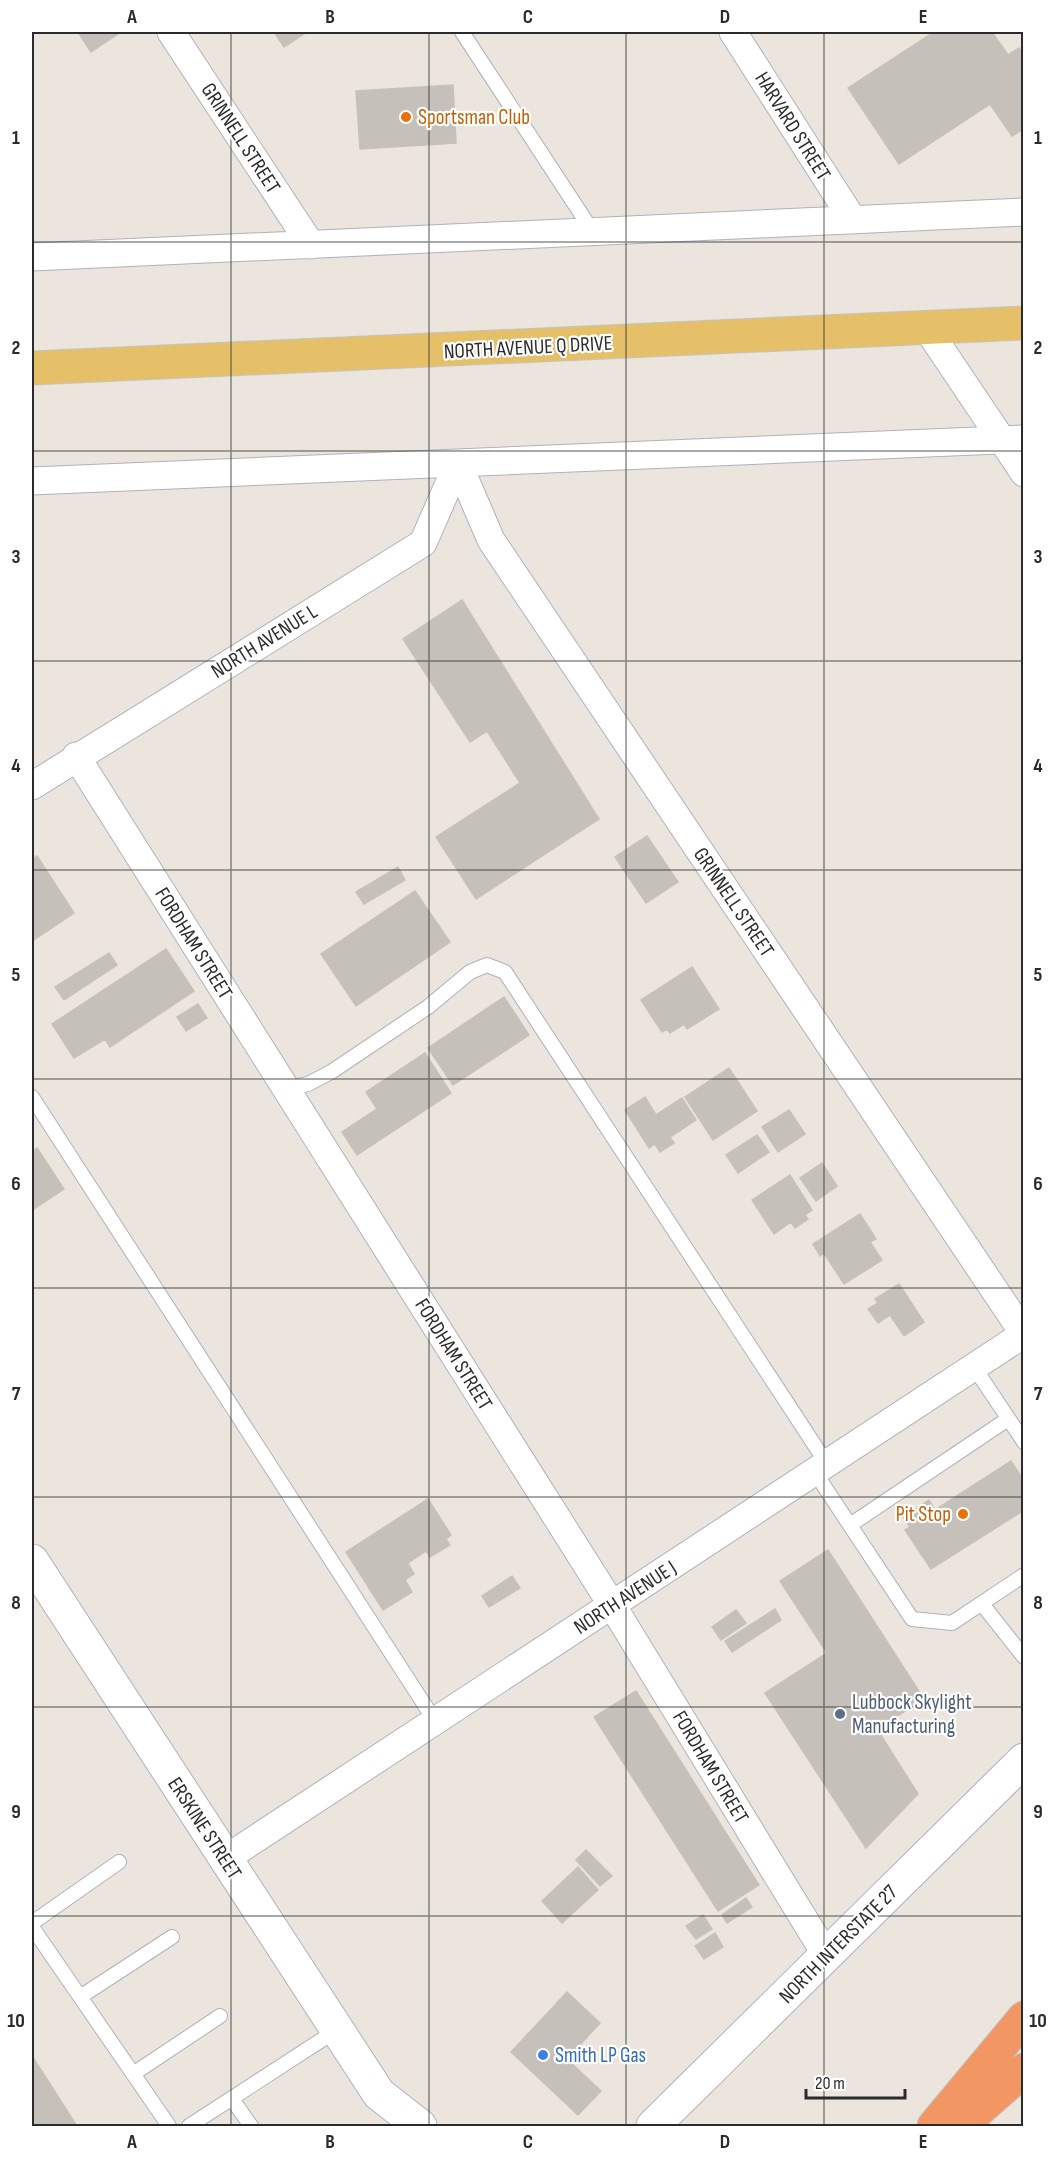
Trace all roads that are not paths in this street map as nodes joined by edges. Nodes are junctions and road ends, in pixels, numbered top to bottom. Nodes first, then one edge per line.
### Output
1 (171, 32) edge
2 (462, 32) edge
3 (733, 32) edge
4 (1023, 212) edge
5 (853, 220) junction
6 (593, 232) junction
7 (311, 245) junction
8 (32, 257) edge
9 (1023, 323) edge
10 (926, 327) junction
11 (32, 368) edge
12 (1013, 440) edge
13 (458, 463) junction
14 (1023, 473) edge
15 (32, 481) edge
16 (76, 756) junction
17 (32, 786) edge
18 (285, 1088) junction
19 (32, 1097) edge
20 (1023, 1334) edge
21 (974, 1367) junction
22 (1008, 1419) junction
23 (1023, 1442) edge
24 (820, 1468) junction
25 (850, 1525) junction
26 (32, 1561) edge
27 (1023, 1575) edge
28 (982, 1604) junction
29 (612, 1605) junction
30 (1023, 1658) edge
31 (435, 1721) junction
32 (1023, 1760) edge
33 (225, 1859) junction
34 (119, 1862) dead end
35 (32, 1925) edge
36 (171, 1937) dead end
37 (826, 1956) junction
38 (80, 1997) junction
39 (220, 2016) dead end
40 (1023, 2018) edge
41 (337, 2030) junction
42 (1023, 2070) edge
43 (133, 2074) junction
44 (379, 2094) junction
45 (232, 2099) junction
46 (169, 2127) edge
47 (189, 2127) edge
48 (250, 2127) edge
49 (385, 2127) edge
50 (420, 2127) edge
51 (653, 2127) edge
52 (934, 2127) edge
53 (960, 2127) edge

1 - 7 street, GRINNELL STREET
2 - 6 lane
3 - 5 street, HARVARD STREET
4 - 5 street
5 - 6 street
6 - 7 street
7 - 8 street
9 - 10 main road, NORTH AVENUE Q DRIVE
10 - 11 main road, NORTH AVENUE Q DRIVE
10 - 12 street
12 - 13 street
12 - 14 street
13 - 15 street
13 - 16 street, NORTH AVENUE L
13 - 20 street, GRINNELL STREET
16 - 17 street, NORTH AVENUE L
16 - 18 street, FORDHAM STREET
18 - 24 lane
18 - 29 street, FORDHAM STREET
19 - 31 lane
20 - 21 street, NORTH AVENUE J
21 - 22 lane
21 - 24 street, NORTH AVENUE J
22 - 23 lane
22 - 25 lane
24 - 25 lane
24 - 29 street, NORTH AVENUE J
25 - 28 lane
26 - 33 main road, ERSKINE STREET
27 - 28 lane
28 - 30 lane
29 - 31 street, NORTH AVENUE J
29 - 37 street, FORDHAM STREET
31 - 33 street, NORTH AVENUE J
32 - 37 main road, NORTH INTERSTATE 27
33 - 41 main road, ERSKINE STREET
34 - 35 lane
35 - 38 lane
36 - 38 lane
37 - 51 main road, NORTH INTERSTATE 27
38 - 43 lane
39 - 43 lane
40 - 52 highway
41 - 44 main road, ERSKINE STREET
41 - 45 lane
42 - 53 highway
43 - 46 lane
44 - 49 main road, ERSKINE STREET
44 - 50 main road, ERSKINE STREET
45 - 47 lane
45 - 48 lane

